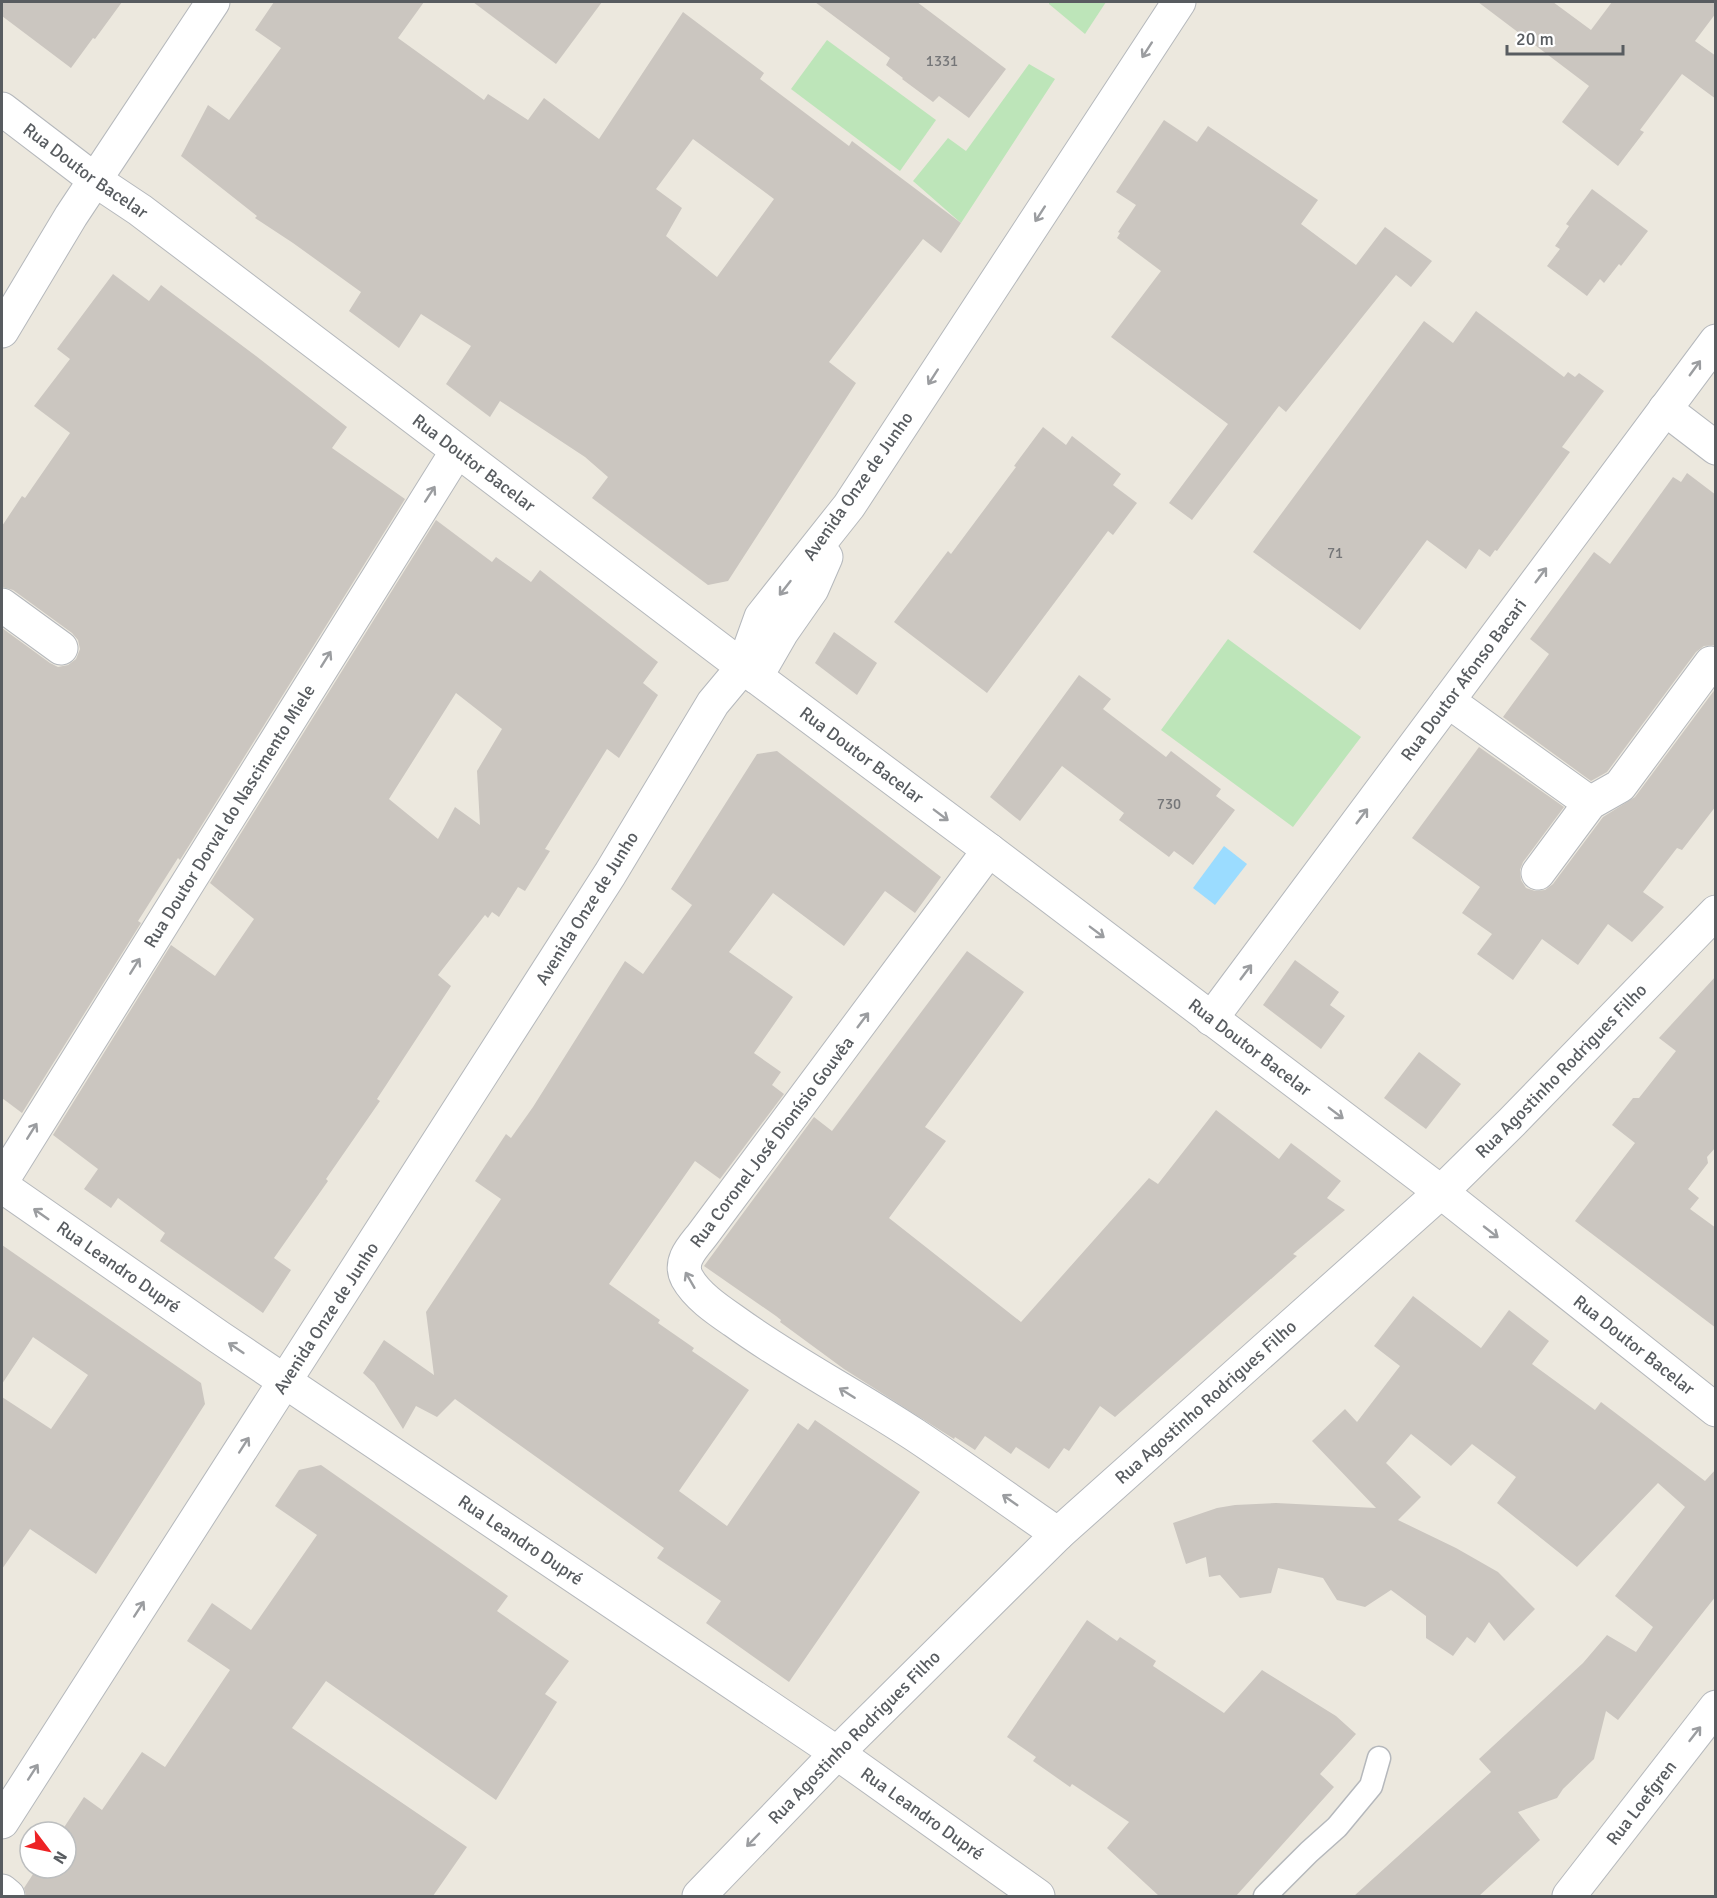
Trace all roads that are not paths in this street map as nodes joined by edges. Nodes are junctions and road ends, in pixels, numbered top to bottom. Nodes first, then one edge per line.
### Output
1 (213, 2) edge
2 (1179, 2) edge
3 (2, 109) edge
4 (95, 180) junction
5 (4, 321) edge
6 (1716, 341) edge
7 (1665, 409) junction
8 (1716, 448) edge
9 (457, 451) junction
10 (2, 605) edge
11 (61, 648) dead end
12 (1711, 663) dead end
13 (749, 672) junction
14 (1448, 701) junction
15 (1590, 802) junction
16 (989, 850) junction
17 (1538, 873) dead end
18 (1716, 912) edge
19 (1211, 1019) junction
20 (2, 1181) edge
21 (2, 1186) edge
22 (1441, 1192) junction
23 (285, 1380) junction
24 (1716, 1410) edge
25 (1058, 1534) junction
26 (1716, 1707) edge
27 (837, 1753) junction
28 (1379, 1758) dead end
29 (2, 1822) edge
30 (2, 1891) edge
31 (8, 1896) edge
32 (699, 1896) edge
33 (1038, 1896) edge
34 (1265, 1896) edge
35 (1569, 1896) edge

1 - 4 street
2 -> 13 street, Avenida Onze de Junho
3 - 4 street, Rua Doutor Bacelar
4 - 5 street
4 - 9 street, Rua Doutor Bacelar
7 -> 6 street, Rua Doutor Afonso Bacari
7 - 8 street
14 -> 7 street, Rua Doutor Afonso Bacari
9 - 13 street, Rua Doutor Bacelar
20 -> 9 street, Rua Doutor Dorval do Nascimento Miele
10 - 11 street
12 - 15 street
13 -> 16 street, Rua Doutor Bacelar
13 - 23 street, Avenida Onze de Junho
14 - 15 street
19 -> 14 street, Rua Doutor Afonso Bacari
15 - 17 street
16 -> 19 street, Rua Doutor Bacelar
25 -> 16 street, Rua Coronel José Dionísio Gouvêa
18 - 22 street, Rua Agostinho Rodrigues Filho
19 -> 22 street, Rua Doutor Bacelar
23 -> 21 street, Rua Leandro Dupré
22 -> 24 street, Rua Doutor Bacelar
22 - 25 street, Rua Agostinho Rodrigues Filho
23 - 27 street, Rua Leandro Dupré
29 -> 23 street, Avenida Onze de Junho
25 - 27 street, Rua Agostinho Rodrigues Filho
35 -> 26 street, Rua Loefgren
27 -> 32 street, Rua Agostinho Rodrigues Filho
27 - 33 street, Rua Leandro Dupré
28 - 34 lane
30 - 31 street

